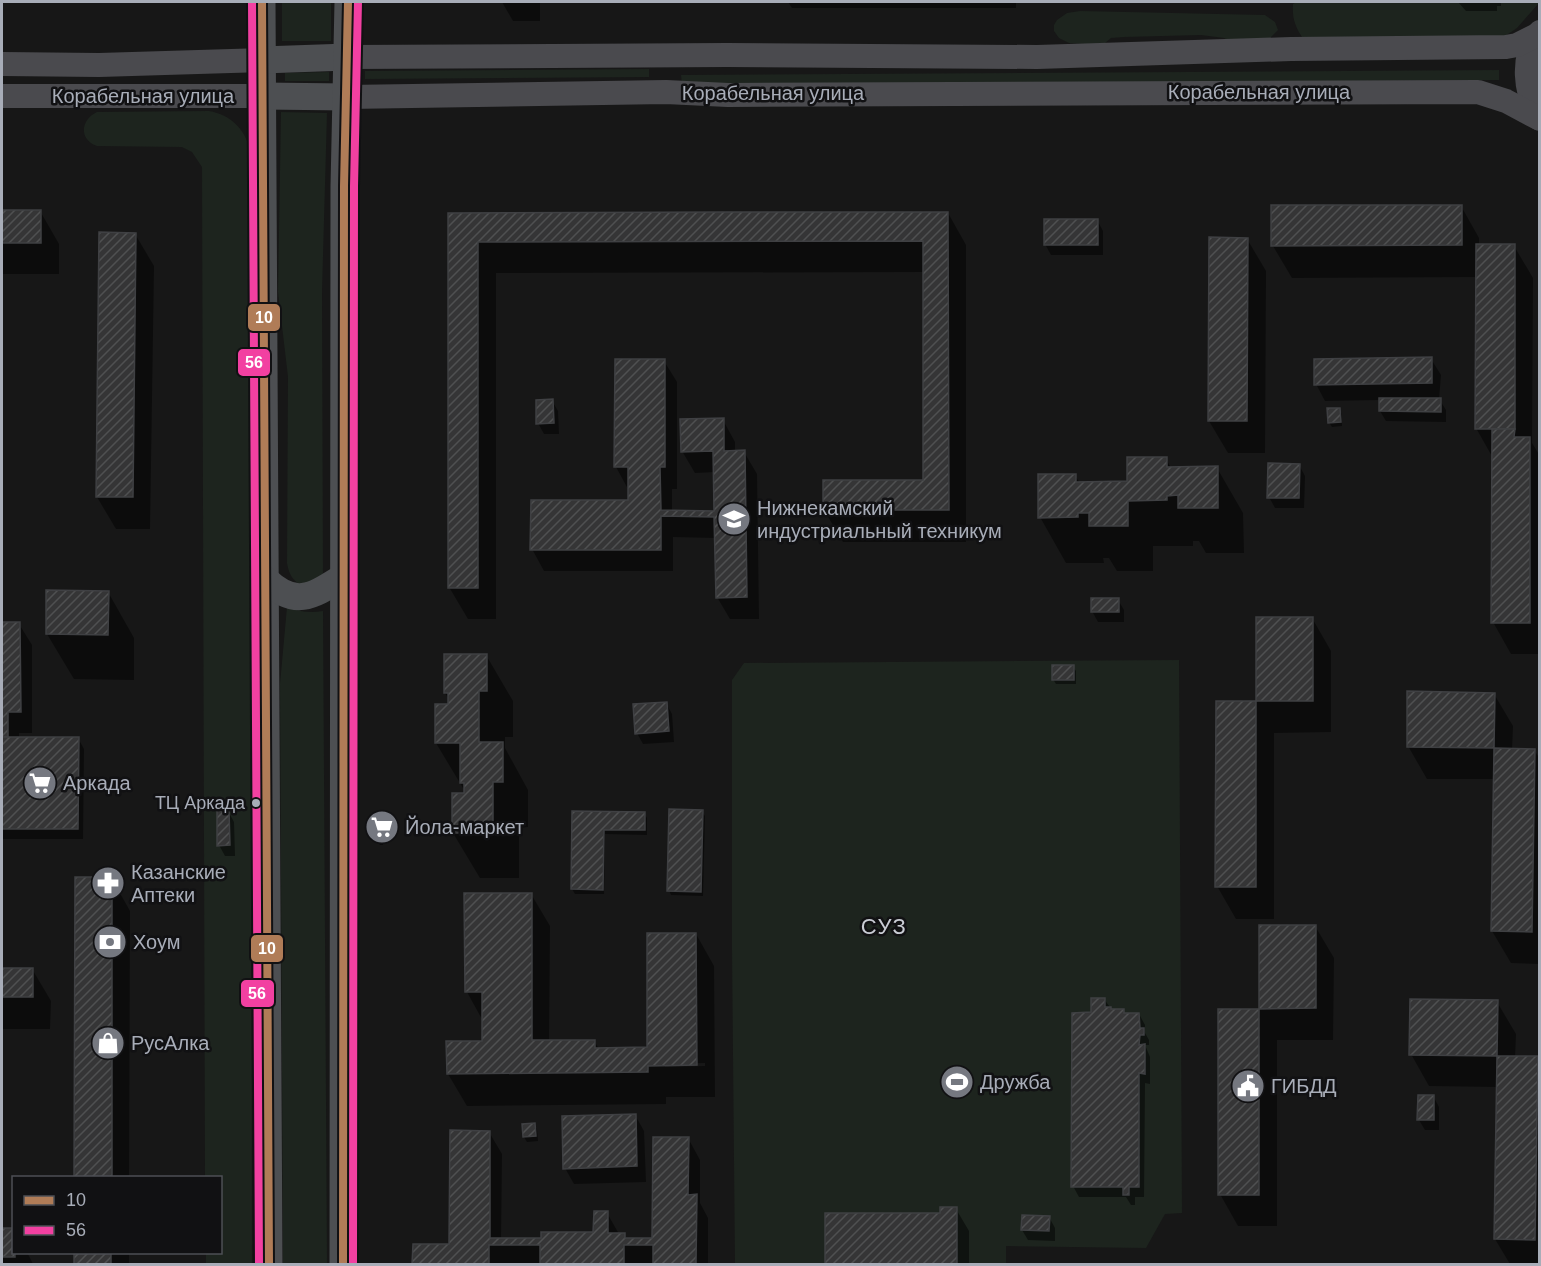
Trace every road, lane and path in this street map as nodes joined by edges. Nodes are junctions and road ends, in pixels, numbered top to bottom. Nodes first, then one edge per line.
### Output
1 (262, 2) edge
2 (348, 2) edge
3 (1538, 34) edge
4 (666, 56) junction
5 (348, 57) junction
6 (262, 60) junction
7 (2, 64) edge
8 (666, 92) junction
9 (2, 96) edge
10 (263, 96) junction
11 (346, 96) junction
12 (1539, 118) edge
13 (343, 577) junction
14 (266, 580) junction
15 (269, 1264) edge
16 (343, 1264) edge

1 - 6 main road
2 - 5 main road
3 - 4 main road, Корабельная улица
3 - 12 main road, Корабельная улица
4 - 5 main road, Корабельная улица
4 - 8 main road
5 - 6 main road, Корабельная улица
5 - 11 main road
6 - 7 main road, Корабельная улица
6 - 10 main road
8 - 11 main road, Корабельная улица
8 - 12 main road, Корабельная улица
9 - 10 main road, Корабельная улица
10 - 11 main road, Корабельная улица
10 - 14 main road
11 - 13 main road
13 - 14 main road
13 - 16 main road
14 - 15 main road

